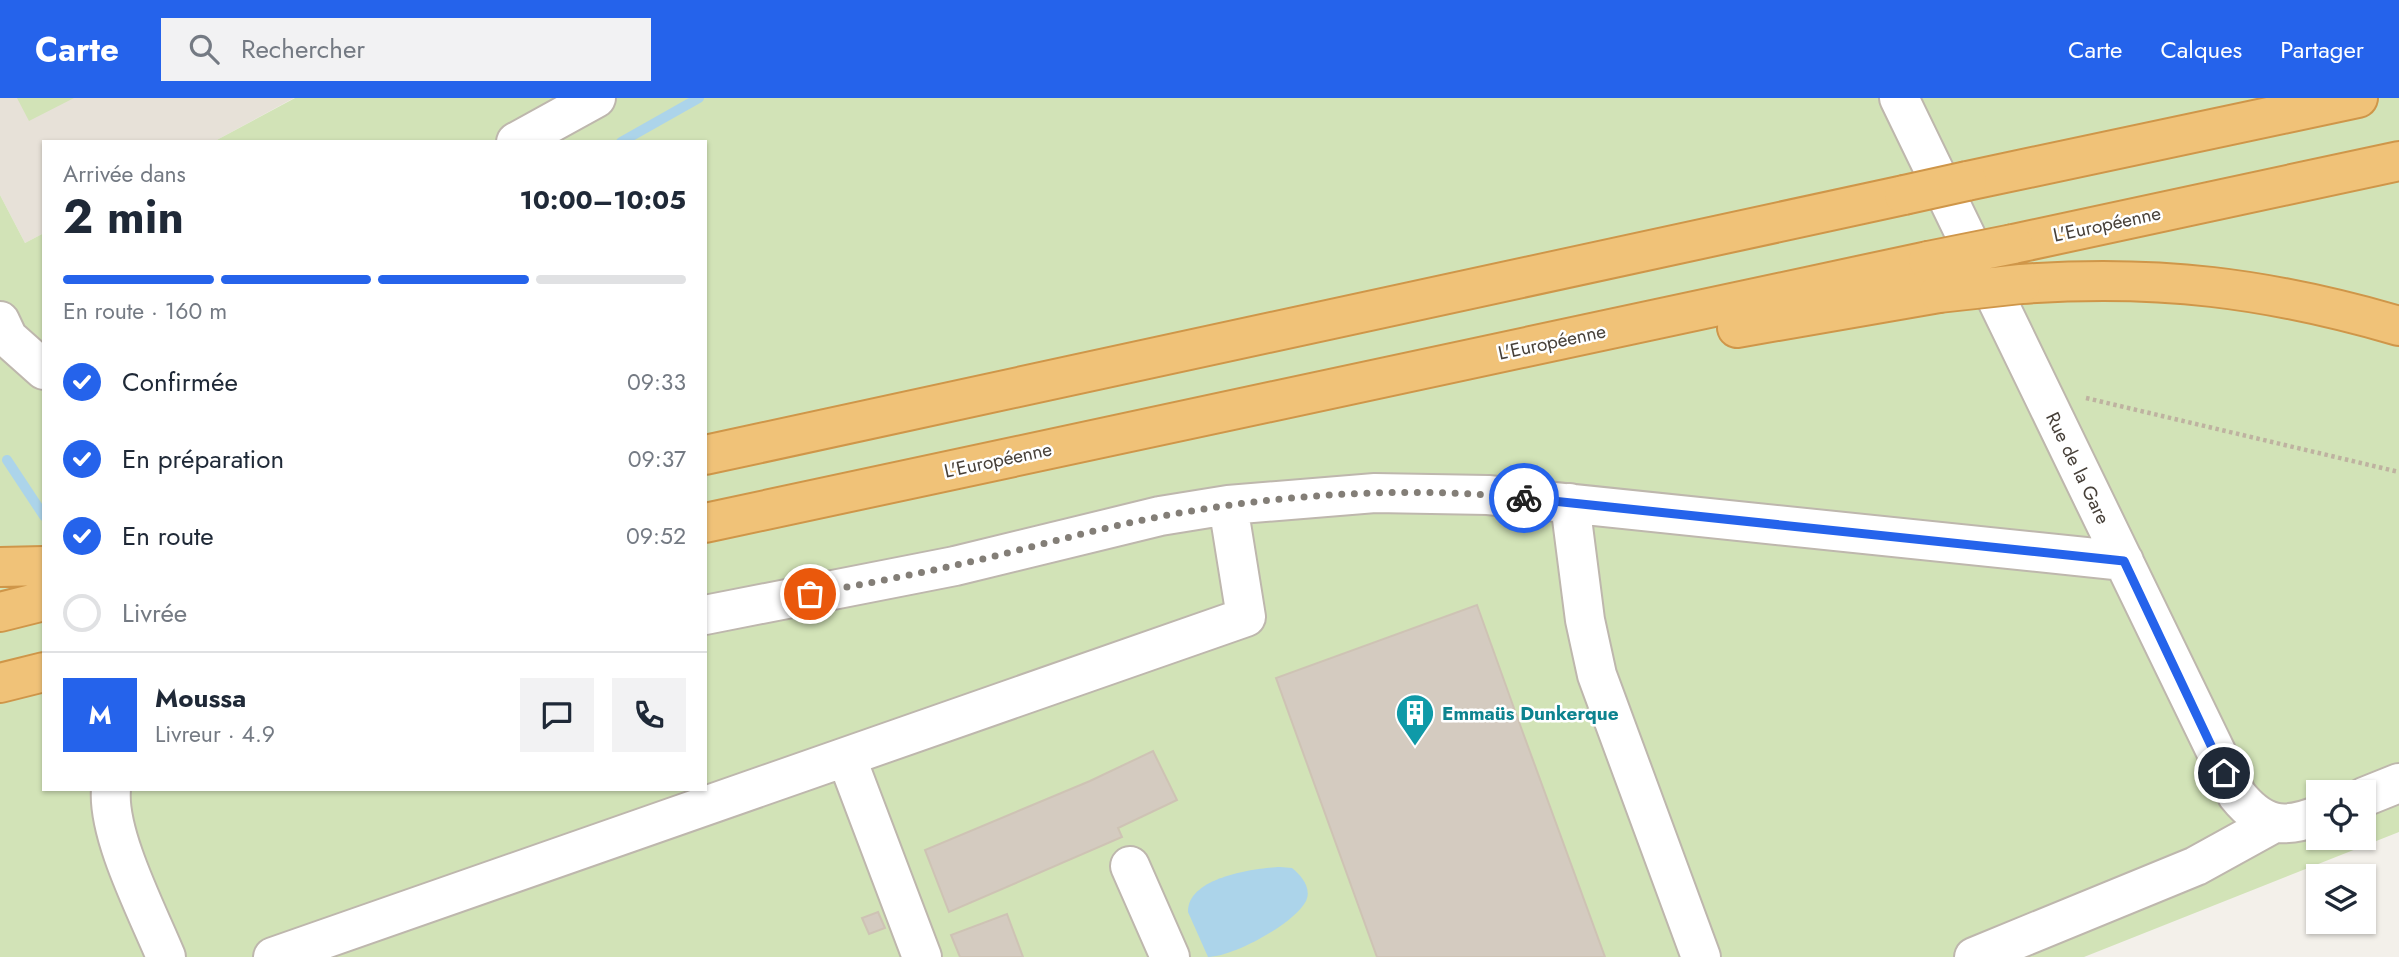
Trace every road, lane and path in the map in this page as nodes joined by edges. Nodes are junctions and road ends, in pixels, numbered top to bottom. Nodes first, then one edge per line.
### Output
1 (596, 98) edge
2 (1899, 98) edge
3 (2239, 98) edge
4 (2358, 98) edge
5 (2199, 132) junction
6 (520, 140) edge
7 (2399, 161) edge
8 (1934, 277) junction
9 (0, 321) edge
10 (2399, 326) edge
11 (42, 368) edge
12 (2037, 387) junction
13 (707, 456) edge
14 (2399, 472) edge
15 (1570, 503) junction
16 (1228, 505) junction
17 (707, 523) edge
18 (2124, 561) junction
19 (42, 566) edge
20 (0, 567) edge
21 (42, 602) edge
22 (0, 612) edge
23 (707, 615) edge
24 (42, 672) edge
25 (0, 682) edge
26 (846, 759) junction
27 (2399, 783) edge
28 (111, 791) edge
29 (2376, 792) edge
30 (2306, 821) edge
31 (2274, 823) junction
32 (1130, 866) dead end
33 (166, 957) edge
34 (273, 957) edge
35 (922, 957) edge
36 (1170, 957) edge
37 (1701, 957) edge
38 (1974, 957) edge

1 - 6 street
2 - 12 street, Rue de la Gare
3 - 5 highway
4 - 5 highway
5 - 13 highway, bridge
7 - 8 highway, L'Européenne, bridge
8 - 10 highway, bridge
8 - 17 highway, L'Européenne
9 - 11 street
12 - 14 path
12 - 18 street, Rue de la Gare
15 - 16 street
15 - 18 street
15 - 37 street
16 - 23 street
16 - 26 street
18 - 31 street, Rue de la Gare
19 - 20 highway
21 - 22 highway
24 - 25 highway
26 - 34 street
26 - 35 street
27 - 29 street
28 - 33 street
30 - 31 street
31 - 38 street
32 - 36 street

